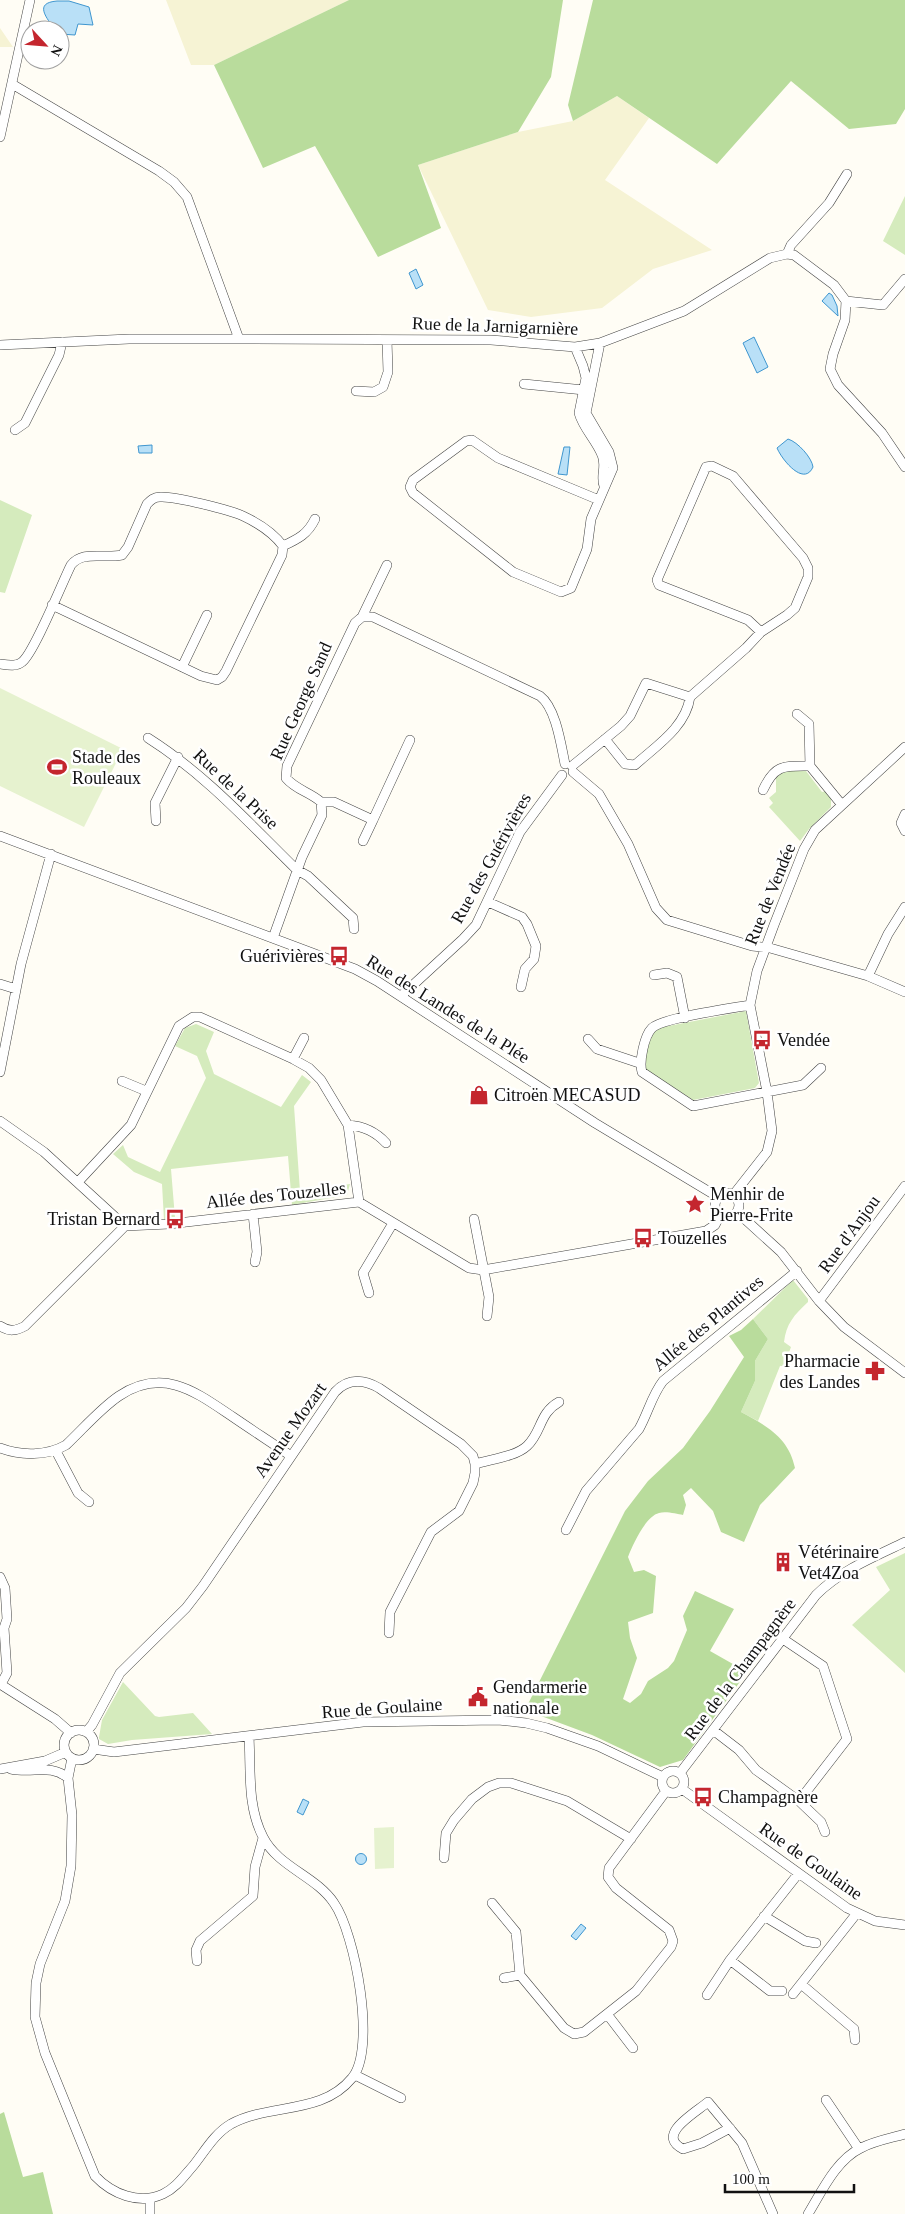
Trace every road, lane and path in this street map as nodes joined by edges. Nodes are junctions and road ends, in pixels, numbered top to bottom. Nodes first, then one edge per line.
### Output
1 (30, 0) edge
2 (12, 84) junction
3 (0, 137) edge
4 (847, 174) dead end
5 (787, 254) junction
6 (905, 279) edge
7 (846, 300) junction
8 (239, 338) junction
9 (387, 340) junction
10 (62, 342) junction
11 (600, 343) junction
12 (0, 345) edge
13 (575, 347) junction
14 (524, 384) dead end
15 (584, 390) junction
16 (356, 391) dead end
17 (15, 430) dead end
18 (905, 466) edge
19 (604, 486) junction
20 (599, 500) junction
21 (315, 519) dead end
22 (283, 546) junction
23 (387, 565) dead end
24 (52, 605) junction
25 (207, 615) dead end
26 (362, 616) junction
27 (760, 632) junction
28 (0, 664) edge
29 (182, 667) junction
30 (690, 697) junction
31 (797, 714) dead end
32 (148, 738) dead end
33 (605, 739) junction
34 (410, 740) dead end
35 (905, 747) edge
36 (178, 757) junction
37 (810, 766) junction
38 (570, 768) junction
39 (763, 790) dead end
40 (321, 802) junction
41 (842, 805) junction
42 (905, 814) edge
43 (373, 820) junction
44 (156, 821) dead end
45 (905, 832) edge
46 (0, 836) edge
47 (363, 841) dead end
48 (51, 854) junction
49 (297, 870) junction
50 (488, 902) junction
51 (905, 908) edge
52 (354, 929) dead end
53 (273, 938) junction
54 (766, 947) junction
55 (654, 975) dead end
56 (868, 976) junction
57 (0, 984) edge
58 (520, 988) dead end
59 (16, 989) junction
60 (905, 992) edge
61 (401, 996) junction
62 (750, 1005) junction
63 (685, 1018) junction
64 (304, 1038) dead end
65 (588, 1039) dead end
66 (293, 1059) junction
67 (639, 1063) junction
68 (821, 1068) dead end
69 (0, 1072) edge
70 (122, 1081) dead end
71 (146, 1091) junction
72 (767, 1092) junction
73 (0, 1121) edge
74 (348, 1124) junction
75 (386, 1143) dead end
76 (78, 1182) junction
77 (905, 1186) edge
78 (734, 1194) junction
79 (718, 1197) junction
80 (359, 1202) junction
81 (737, 1212) junction
82 (253, 1214) junction
83 (720, 1215) junction
84 (474, 1219) dead end
85 (393, 1223) junction
86 (125, 1226) junction
87 (255, 1262) dead end
88 (483, 1270) junction
89 (797, 1271) junction
90 (369, 1292) dead end
91 (819, 1301) junction
92 (487, 1316) dead end
93 (0, 1326) edge
94 (905, 1373) edge
95 (559, 1402) dead end
96 (0, 1448) edge
97 (56, 1451) junction
98 (291, 1456) junction
99 (475, 1464) junction
100 (89, 1502) dead end
101 (566, 1530) dead end
102 (905, 1542) edge
103 (0, 1577) edge
104 (389, 1633) dead end
105 (784, 1639) junction
106 (1, 1684) edge
107 (713, 1730) junction
108 (86, 1732) junction
109 (71, 1733) junction
110 (249, 1737) junction
111 (93, 1749) junction
112 (69, 1755) junction
113 (3, 1768) edge
114 (680, 1773) junction
115 (663, 1777) junction
116 (68, 1778) junction
117 (682, 1789) junction
118 (666, 1792) junction
119 (799, 1801) junction
120 (825, 1832) dead end
121 (263, 1838) junction
122 (631, 1839) junction
123 (444, 1858) dead end
124 (798, 1874) junction
125 (492, 1904) dead end
126 (857, 1913) junction
127 (764, 1916) junction
128 (905, 1925) edge
129 (816, 1943) dead end
130 (730, 1960) junction
131 (197, 1961) dead end
132 (520, 1975) junction
133 (504, 1978) dead end
134 (801, 1984) junction
135 (782, 1991) dead end
136 (793, 1994) dead end
137 (707, 1995) dead end
138 (608, 2014) junction
139 (855, 2040) dead end
140 (633, 2048) dead end
141 (354, 2075) junction
142 (401, 2098) dead end
143 (826, 2100) dead end
144 (730, 2128) junction
145 (905, 2134) edge
146 (859, 2149) junction
147 (150, 2198) junction
148 (150, 2214) edge
149 (774, 2214) edge
150 (808, 2214) edge

1 - 2 street
2 - 3 street
2 - 8 street
4 - 5 street
5 - 7 street
5 - 11 street, Rue de la Jarnigarnière
6 - 7 street
7 - 18 street
8 - 9 street, Rue de la Jarnigarnière
8 - 10 street, Rue de la Jarnigarnière
9 - 13 street, Rue de la Jarnigarnière
9 - 16 street
10 - 12 street, Rue de la Jarnigarnière
10 - 17 street
11 - 13 street, Rue de la Jarnigarnière
11 - 19 street
13 - 15 street
14 - 15 street
15 - 19 street
19 - 20 street
20 - 20 street
21 - 22 street
22 - 24 street
22 - 29 street
23 - 26 street, Rue George Sand
24 - 28 street
24 - 29 street
25 - 29 street
26 - 38 street
26 - 40 street, Rue George Sand
27 - 27 street
27 - 30 street
30 - 33 street
30 - 33 street
31 - 37 street
32 - 36 street, Rue de la Prise
33 - 38 street
34 - 43 street
35 - 41 street, Rue de Vendée
36 - 44 street
36 - 49 street, Rue de la Prise
37 - 39 street
37 - 41 street
38 - 50 street, Rue des Guérivières
38 - 54 street
40 - 43 street, Rue George Sand
40 - 49 street
41 - 54 street, Rue de Vendée
42 - 45 street
43 - 47 street
46 - 48 street, Rue des Landes de la Plée
48 - 53 street, Rue des Landes de la Plée
48 - 59 street
49 - 52 street, Rue de la Prise
49 - 53 street
50 - 58 street
50 - 61 street, Rue des Guérivières
51 - 56 street
53 - 61 street, Rue des Landes de la Plée
54 - 56 street
54 - 62 street, Rue de Vendée
55 - 63 street
56 - 60 street
57 - 59 street
59 - 69 street
61 - 79 street, Rue des Landes de la Plée
62 - 63 street
62 - 72 street, Rue de Vendée
63 - 67 street
64 - 66 street
65 - 67 street
66 - 71 street
66 - 74 street
67 - 72 street
68 - 72 street
70 - 71 street
71 - 76 street
72 - 78 street, Rue de Vendée
73 - 76 street
74 - 75 street
74 - 80 street
76 - 86 street
77 - 91 street, Rue d'Anjou
78 - 79 street
78 - 81 street
79 - 83 street
80 - 82 street, Allée des Touzelles
80 - 85 street, Allée des Touzelles
81 - 83 street
81 - 89 street
82 - 86 street, Allée des Touzelles
82 - 87 street
83 - 88 street, Allée des Touzelles
84 - 88 street
85 - 88 street, Allée des Touzelles
85 - 90 street
86 - 93 street
88 - 92 street
89 - 91 street
89 - 101 street, Allée des Plantives
91 - 94 street
95 - 99 street
96 - 97 street
97 - 98 street
97 - 100 street
98 - 99 street, Avenue Mozart
98 - 108 street, Avenue Mozart
99 - 104 street
102 - 105 street, Rue de la Champagnère
103 - 106 street
105 - 107 street, Rue de la Champagnère
105 - 119 street
106 - 109 street
107 - 114 street, Rue de la Champagnère
107 - 119 street
108 - 109 street
108 - 111 street
109 - 112 street
110 - 111 street, Rue de Goulaine
110 - 115 street, Rue de Goulaine
110 - 121 street
111 - 112 street
112 - 113 street
112 - 116 street
113 - 116 street
114 - 115 street
114 - 117 street
115 - 118 street
116 - 147 street
117 - 118 street
117 - 124 street, Rue de Goulaine
118 - 122 street
119 - 120 street
121 - 131 street
121 - 141 street
122 - 123 street
122 - 138 street
124 - 126 street, Rue de Goulaine
124 - 127 street
125 - 132 street
126 - 128 street, Rue de Goulaine
126 - 134 street
127 - 129 street
127 - 130 street
130 - 135 street
130 - 137 street
132 - 133 street
132 - 138 street
134 - 136 street
134 - 139 street
138 - 140 street
141 - 142 street
141 - 147 street
143 - 146 street
144 - 144 street
144 - 149 street
145 - 146 street
146 - 150 street
147 - 148 street

